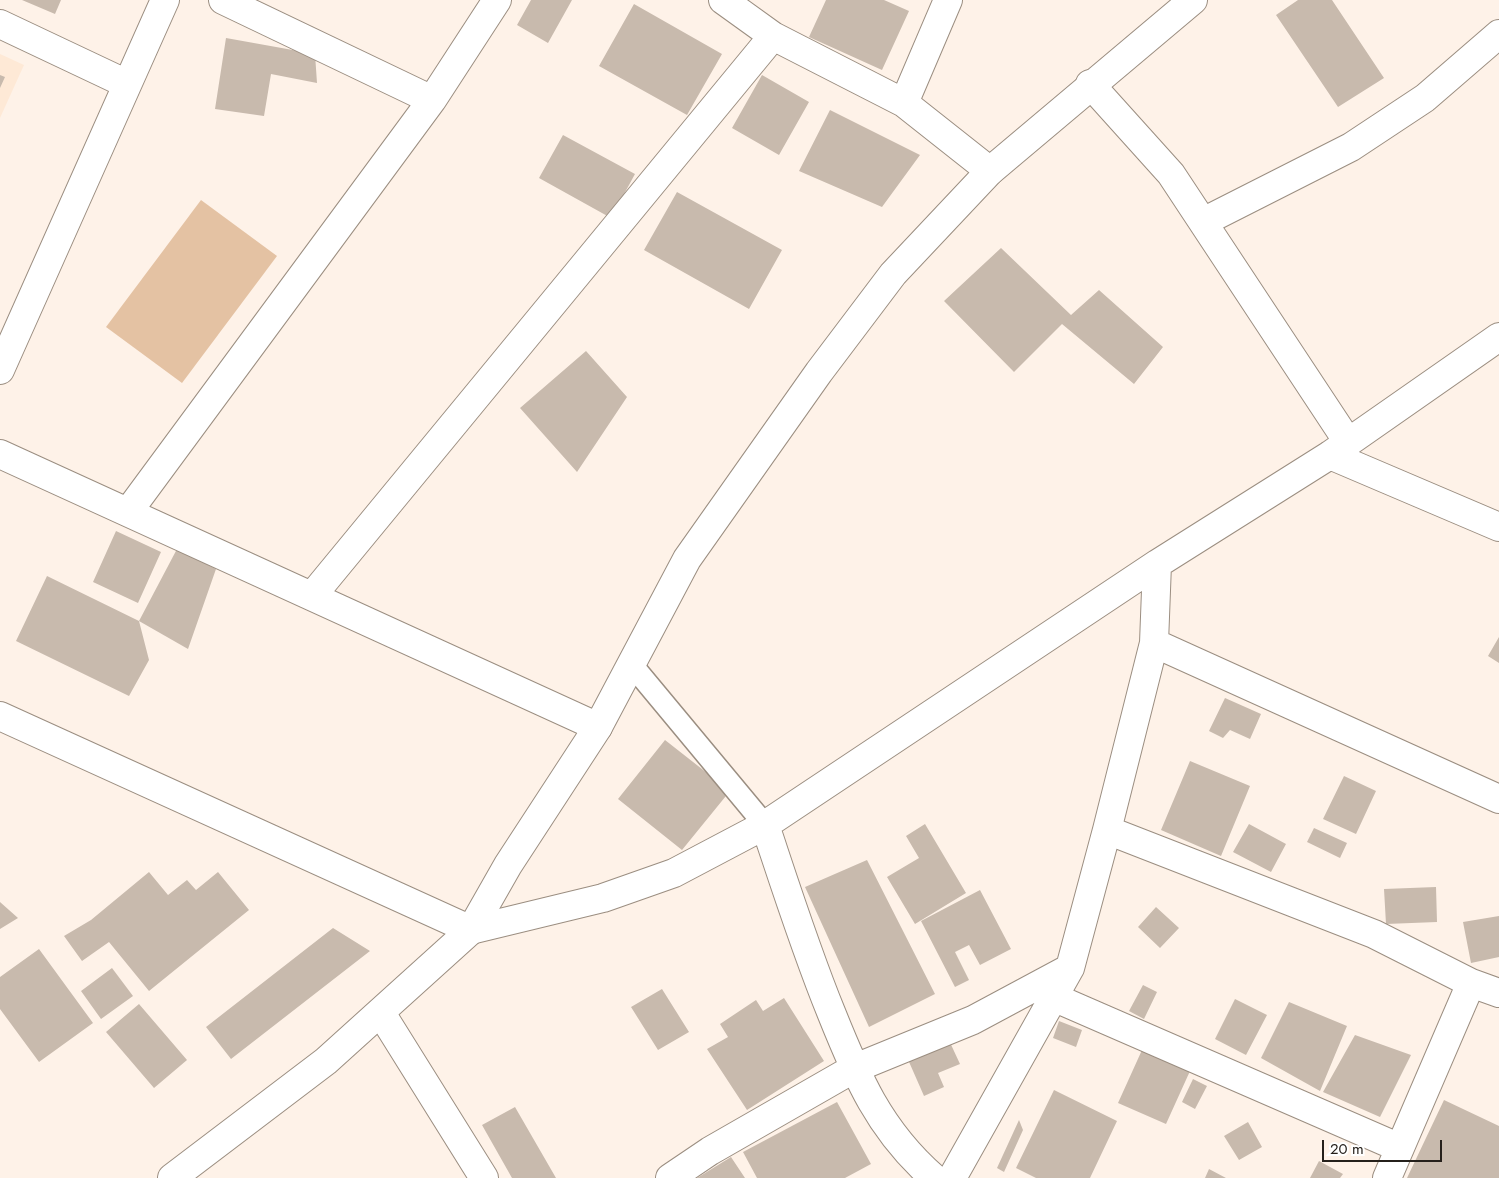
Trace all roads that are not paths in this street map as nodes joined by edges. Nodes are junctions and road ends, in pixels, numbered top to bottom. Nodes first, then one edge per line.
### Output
1 (165, 0) edge
2 (223, 0) edge
3 (497, 0) edge
4 (948, 0) edge
5 (1193, 0) edge
6 (737, 5) edge
7 (0, 24) edge
8 (1499, 34) edge
9 (773, 36) junction
10 (127, 84) junction
11 (1090, 84) junction
12 (432, 100) junction
13 (904, 103) junction
14 (990, 171) junction
15 (1202, 222) junction
16 (1499, 336) edge
17 (0, 370) edge
18 (1339, 448) junction
19 (0, 454) edge
20 (128, 512) junction
21 (1499, 527) edge
22 (1157, 564) junction
23 (312, 596) junction
24 (1154, 643) junction
25 (632, 665) junction
26 (0, 716) edge
27 (598, 727) junction
28 (1499, 799) edge
29 (765, 825) junction
30 (1107, 830) junction
31 (471, 930) junction
32 (1070, 968) junction
33 (1471, 983) junction
34 (1499, 993) edge
35 (1053, 997) junction
36 (381, 1013) junction
37 (854, 1069) junction
38 (1400, 1148) junction
39 (172, 1178) edge
40 (484, 1178) edge
41 (670, 1178) edge
42 (934, 1178) edge
43 (952, 1178) edge
44 (1387, 1178) edge

1 - 10 street
2 - 12 street
3 - 12 street
4 - 13 street
5 - 11 street
6 - 9 street
7 - 10 street
8 - 15 street
9 - 13 street
9 - 23 street
10 - 17 street
11 - 14 street
11 - 15 street
12 - 20 street
13 - 14 street
14 - 25 street
15 - 18 street
16 - 18 street
18 - 21 street
18 - 22 street
19 - 20 street
20 - 23 street
22 - 24 street
22 - 29 street
23 - 27 street
24 - 28 street
24 - 30 street
25 - 27 street
25 - 29 lane
26 - 31 street
27 - 31 street
29 - 31 street
29 - 37 street
30 - 32 street
30 - 33 street
31 - 36 street
32 - 35 street
32 - 37 street
33 - 34 street
33 - 38 street
35 - 38 street
35 - 43 street
36 - 39 street
36 - 40 street
37 - 41 street
37 - 42 street
38 - 44 street

